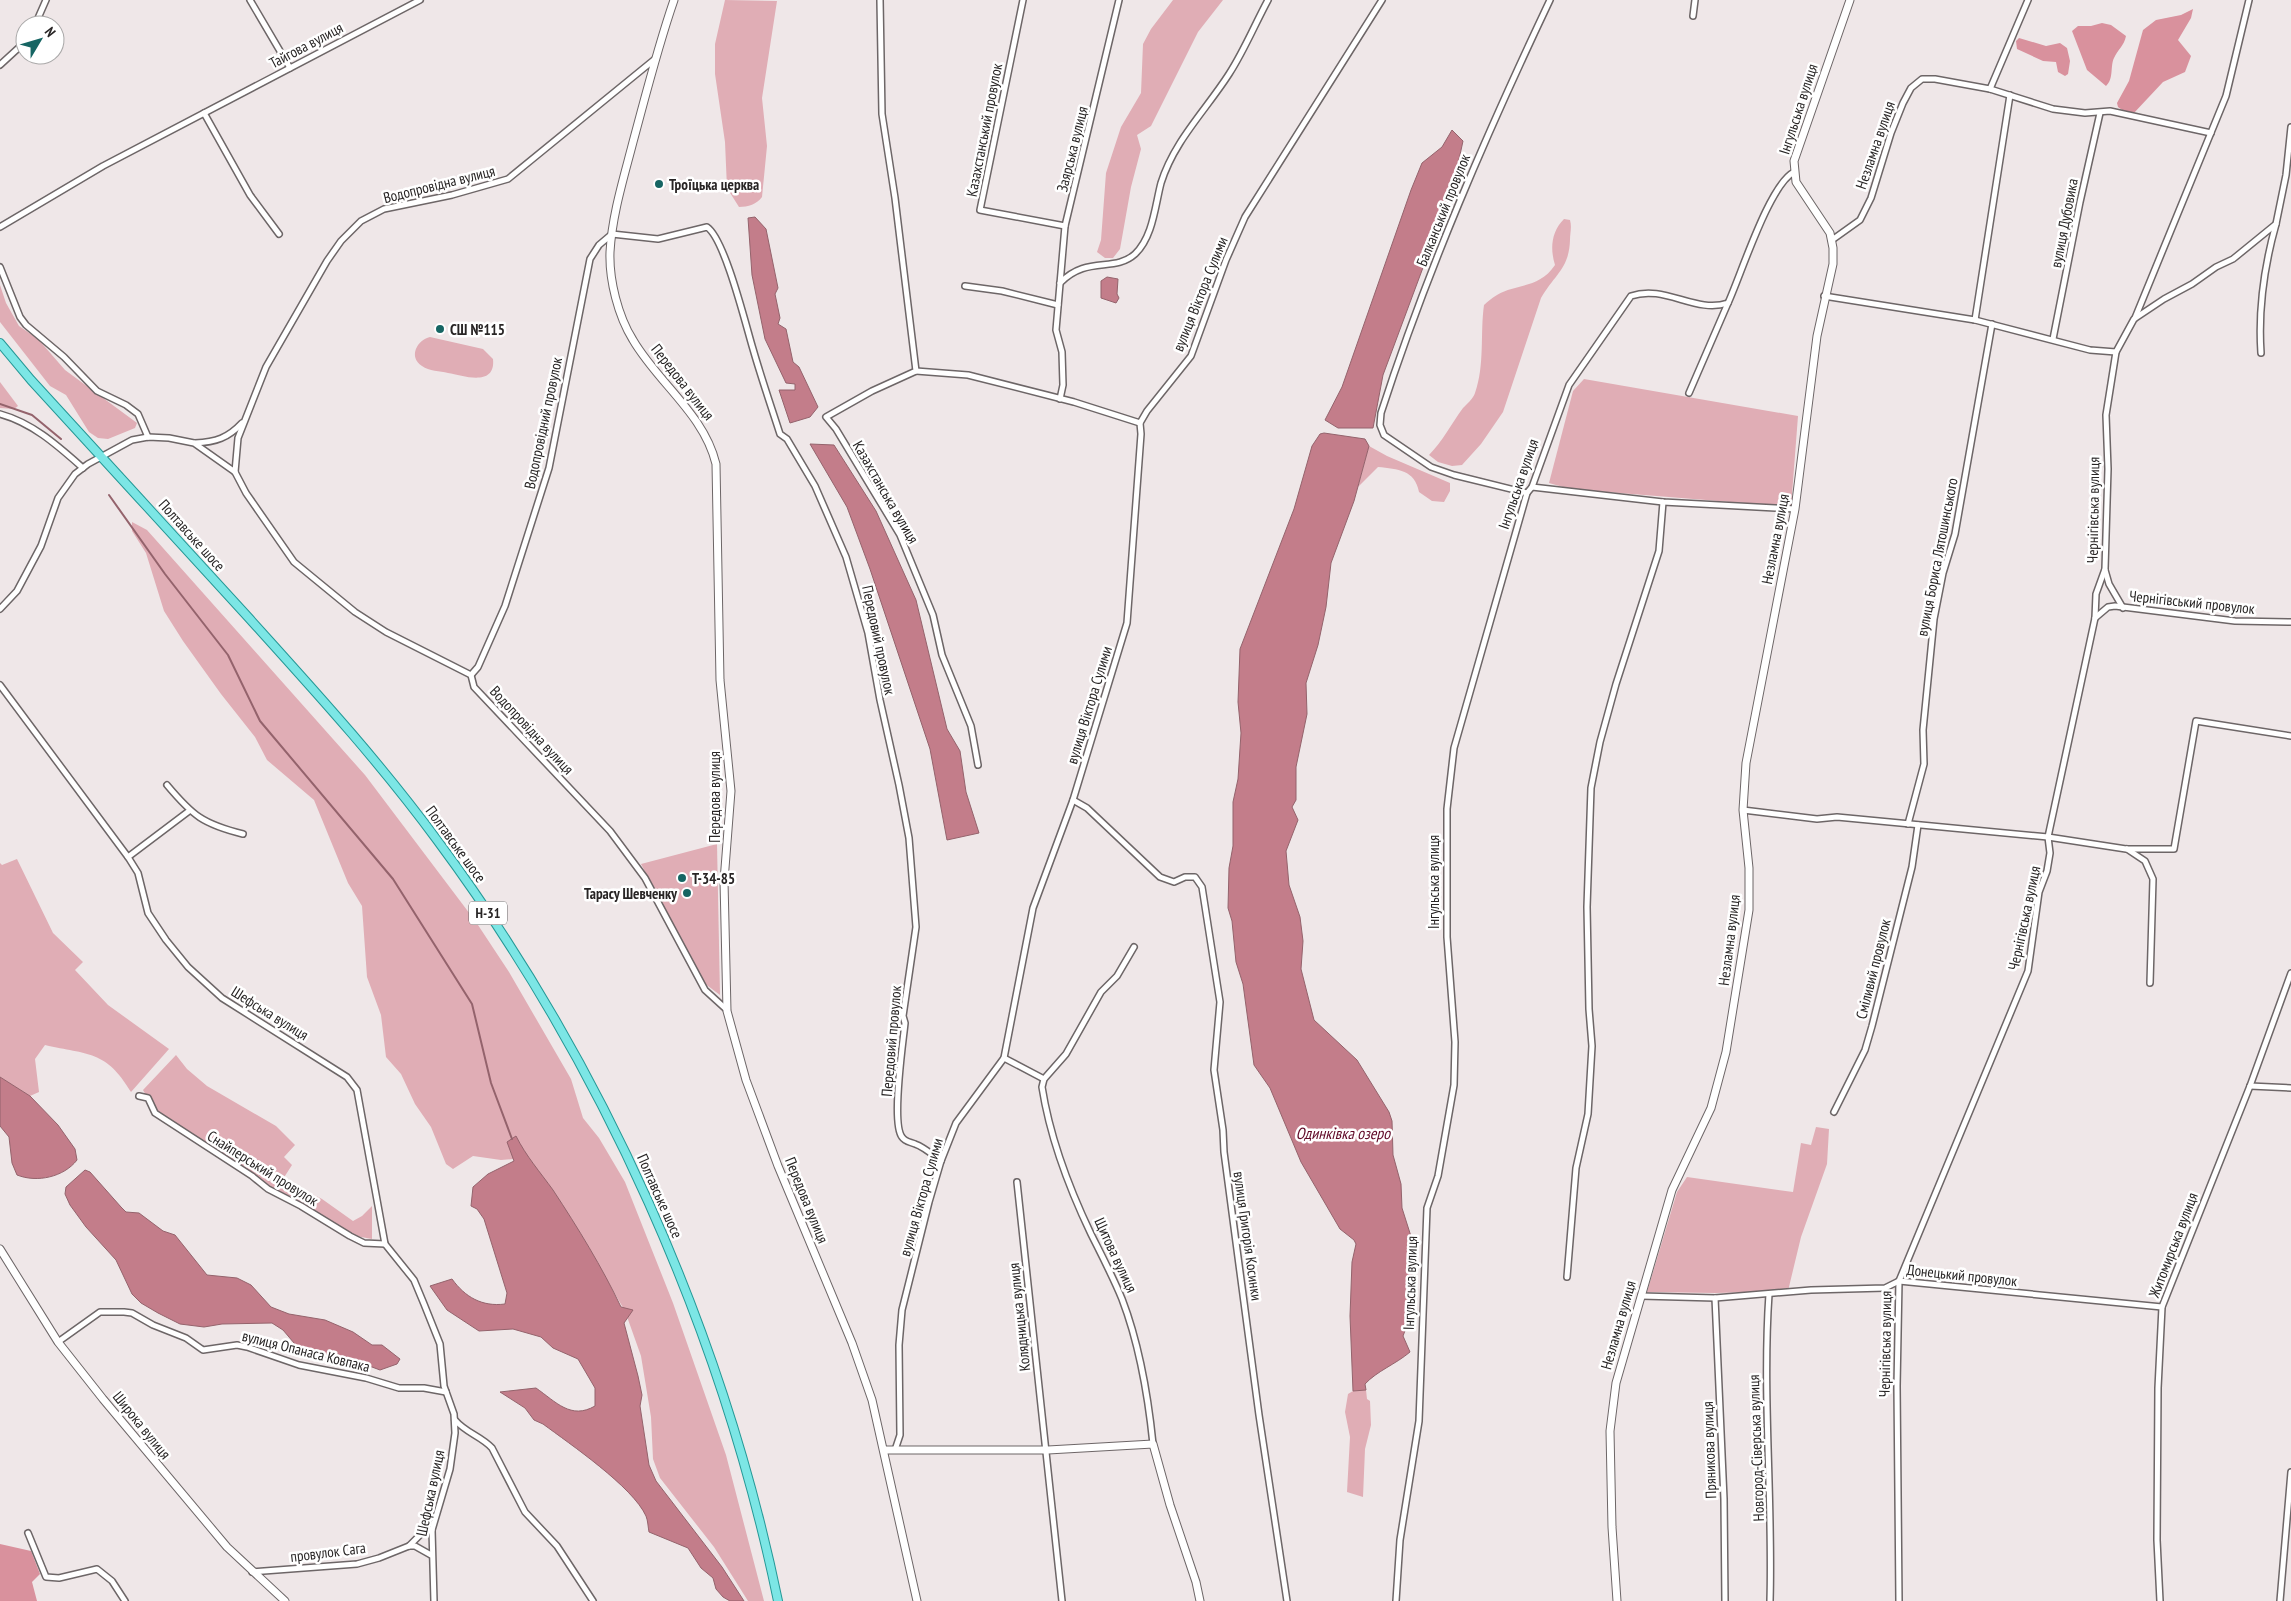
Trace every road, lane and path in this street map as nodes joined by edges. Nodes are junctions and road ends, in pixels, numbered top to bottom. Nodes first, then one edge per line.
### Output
1 (46, 0) edge
2 (250, 0) edge
3 (420, 0) edge
4 (674, 0) edge
5 (880, 0) edge
6 (1023, 0) edge
7 (1119, 0) edge
8 (1268, 0) edge
9 (1382, 0) edge
10 (1550, 0) edge
11 (1695, 0) edge
12 (1850, 0) edge
13 (2028, 0) edge
14 (2249, 0) edge
15 (39, 15) edge
16 (1693, 16) dead end
17 (15, 54) edge
18 (655, 59) junction
19 (0, 65) edge
20 (290, 68) junction
21 (1990, 89) junction
22 (2010, 95) junction
23 (204, 113) junction
24 (2100, 113) junction
25 (2291, 127) edge
26 (2211, 133) junction
27 (1794, 172) junction
28 (2276, 224) junction
29 (1066, 226) junction
30 (0, 227) edge
31 (278, 234) dead end
32 (612, 234) junction
33 (1832, 240) junction
34 (0, 267) edge
35 (1059, 283) junction
36 (964, 286) dead end
37 (1824, 296) junction
38 (1728, 303) junction
39 (1058, 305) junction
40 (2134, 319) junction
41 (1975, 320) junction
42 (1992, 324) junction
43 (2054, 339) junction
44 (0, 343) edge
45 (2116, 352) junction
46 (2260, 353) dead end
47 (916, 370) junction
48 (1689, 393) dead end
49 (1060, 399) junction
50 (0, 414) edge
51 (245, 421) junction
52 (1140, 423) junction
53 (148, 437) junction
54 (194, 443) junction
55 (101, 456) junction
56 (83, 468) junction
57 (235, 472) junction
58 (1532, 487) junction
59 (1527, 493) junction
60 (1664, 502) junction
61 (1795, 509) junction
62 (2105, 569) junction
63 (2123, 608) junction
64 (0, 609) edge
65 (2095, 618) junction
66 (2291, 622) edge
67 (471, 675) junction
68 (0, 685) edge
69 (2291, 736) edge
70 (978, 765) dead end
71 (167, 785) dead end
72 (1073, 800) junction
73 (1743, 810) junction
74 (189, 811) junction
75 (1908, 824) junction
76 (1918, 825) junction
77 (242, 834) dead end
78 (2048, 837) junction
79 (2126, 849) junction
80 (2152, 849) junction
81 (128, 857) junction
82 (2145, 861) junction
83 (1134, 946) dead end
84 (2291, 973) edge
85 (2150, 983) dead end
86 (727, 1011) junction
87 (1004, 1058) junction
88 (1044, 1079) junction
89 (2250, 1086) junction
90 (2291, 1088) edge
91 (139, 1096) dead end
92 (1834, 1112) dead end
93 (941, 1161) junction
94 (1017, 1182) dead end
95 (385, 1244) junction
96 (0, 1249) edge
97 (1567, 1278) dead end
98 (1898, 1281) junction
99 (1769, 1294) junction
100 (1641, 1296) junction
101 (1715, 1298) junction
102 (2162, 1307) junction
103 (58, 1342) junction
104 (446, 1392) junction
105 (455, 1420) junction
106 (1153, 1444) junction
107 (885, 1450) junction
108 (895, 1450) junction
109 (1048, 1450) junction
110 (2291, 1472) edge
111 (432, 1530) junction
112 (28, 1534) dead end
113 (409, 1546) junction
114 (432, 1554) junction
115 (252, 1572) junction
116 (125, 1601) edge
117 (285, 1601) edge
118 (434, 1601) edge
119 (593, 1601) edge
120 (778, 1601) edge
121 (917, 1601) edge
122 (1062, 1601) edge
123 (1200, 1601) edge
124 (1287, 1601) edge
125 (1396, 1601) edge
126 (1617, 1601) edge
127 (1725, 1601) edge
128 (1770, 1601) edge
129 (1899, 1601) edge
130 (2160, 1601) edge
131 (2280, 1601) edge

1 - 15 street
2 - 20 street
3 - 20 street, Тайгова вулиця
4 - 18 street, Передова вулиця
5 - 47 street
6 - 29 street, Казахстанський провулок
7 - 29 street, Заярська вулиця
8 - 35 street
9 - 52 street, вулиця Віктора Сулими
10 - 59 street, Балканський провулок
11 - 16 street
12 - 27 street, Інгульська вулиця
13 - 21 street
14 - 26 street, Чернігівська вулиця
17 - 19 street
18 - 32 street, Передова вулиця
18 - 51 street, Водопровідна вулиця
20 - 23 street, Тайгова вулиця
21 - 22 street, Незламна вулиця
21 - 33 street, Незламна вулиця
22 - 24 street, Незламна вулиця
22 - 41 street
23 - 30 street, Тайгова вулиця
23 - 31 street
24 - 26 street, Незламна вулиця
24 - 43 street, вулиця Дубовика
25 - 28 street
26 - 40 street, Чернігівська вулиця
27 - 33 street, Незламна вулиця
27 - 38 street, Інгульська вулиця
28 - 40 street, Чернігівська вулиця
28 - 46 street
29 - 35 street, Заярська вулиця
32 - 67 street, Водопровідний провулок
32 - 86 street, Передова вулиця
32 - 93 street, Передовий провулок
33 - 37 street, Незламна вулиця
34 - 53 street
35 - 39 street, Заярська вулиця
36 - 39 street
37 - 41 street
37 - 61 street, Незламна вулиця
38 - 48 street, Інгульська вулиця
38 - 58 street, Інгульська вулиця
39 - 49 street, Заярська вулиця
40 - 45 street, Чернігівська вулиця
41 - 42 street
42 - 43 street
42 - 75 street, вулиця Бориса Лятошинського
43 - 45 street
44 - 55 main road, Полтавське шосе / Н-31
45 - 62 street, Чернігівська вулиця
47 - 49 street
47 - 70 street, Казахстанська вулиця
49 - 52 street
50 - 56 street
51 - 54 street, Водопровідна вулиця
51 - 57 street, Водопровідна вулиця
52 - 72 street, вулиця Віктора Сулими
53 - 54 street, Водопровідна вулиця
53 - 55 street, Водопровідна вулиця
54 - 57 street, Водопровідна вулиця
55 - 56 street, Водопровідна вулиця
55 - 120 main road, Полтавське шосе / Н-31
56 - 64 street, Водопровідна вулиця
57 - 67 street, Водопровідна вулиця
58 - 59 street, Інгульська вулиця
58 - 60 street
59 - 125 street, Інгульська вулиця
60 - 61 street
60 - 97 street
61 - 73 street, Незламна вулиця
62 - 63 street
62 - 65 street, Чернігівська вулиця
63 - 65 street, Чернігівський провулок
63 - 66 street, Чернігівський провулок
65 - 78 street, Чернігівська вулиця
67 - 86 street, Водопровідна вулиця
68 - 81 street, Шефська вулиця
69 - 80 street
71 - 74 street
72 - 87 street, вулиця Віктора Сулими
72 - 124 street, вулиця Григорія Косинки
73 - 75 street
73 - 100 street, Незламна вулиця
74 - 77 street
74 - 81 street
75 - 76 street
76 - 78 street
76 - 92 street, Сміливий провулок
78 - 79 street
78 - 98 street, Чернігівська вулиця
79 - 80 street
79 - 82 street
80 - 82 street
81 - 95 street, Шефська вулиця
82 - 85 street
83 - 88 street
84 - 89 street, Житомирська вулиця
86 - 107 street, Передова вулиця
87 - 88 street
87 - 93 street, вулиця Віктора Сулими
88 - 106 street, Щитова вулиця
89 - 90 street
89 - 102 street, Житомирська вулиця
91 - 95 street, Снайперський провулок
93 - 108 street, вулиця Віктора Сулими
94 - 109 street, Колядницька вулиця
95 - 104 street, Шефська вулиця
96 - 103 street, Широка вулиця
98 - 99 street, Донецький провулок
98 - 102 street, Донецький провулок
98 - 129 street, Чернігівська вулиця
99 - 101 street, Донецький провулок
99 - 128 street, Новгород-Сіверська вулиця
100 - 101 street, Донецький провулок
100 - 126 street, Незламна вулиця
101 - 127 street, Пряникова вулиця
102 - 130 street, Житомирська вулиця
103 - 104 street, вулиця Опанаса Ковпака
103 - 115 street, Широка вулиця
104 - 105 street, Шефська вулиця
105 - 111 street, Шефська вулиця
105 - 119 street
106 - 109 street
106 - 123 street, Щитова вулиця
107 - 108 street
107 - 121 street, Передова вулиця
108 - 109 street
109 - 122 street, Колядницька вулиця
110 - 131 street
111 - 113 street, провулок Сага
111 - 114 street, Шефська вулиця
112 - 116 street
113 - 114 street
113 - 115 street, провулок Сага
114 - 118 street, Шефська вулиця
115 - 117 street, Широка вулиця

